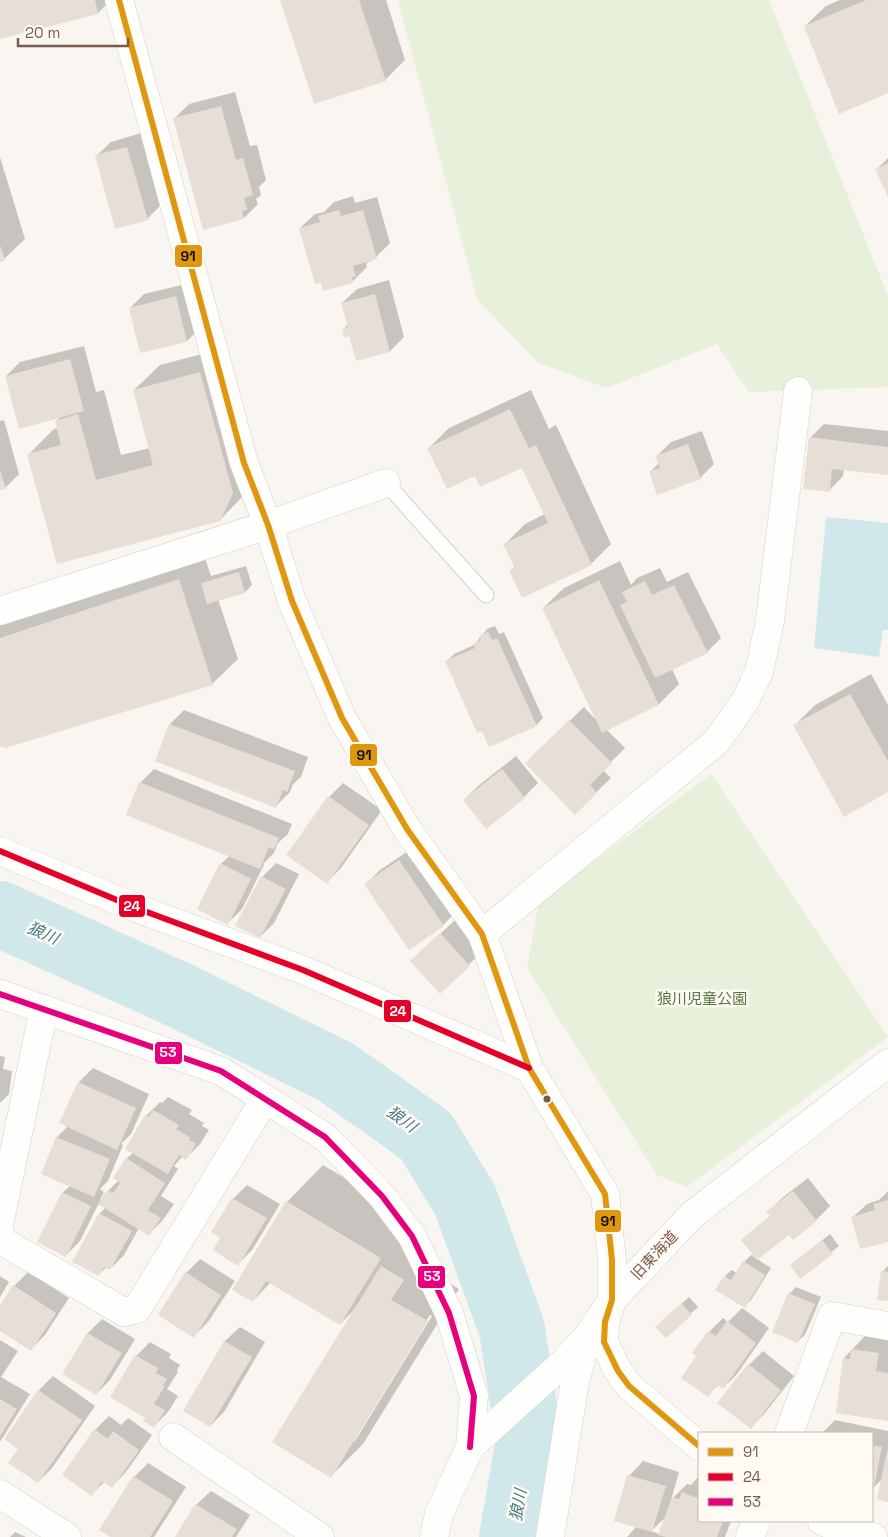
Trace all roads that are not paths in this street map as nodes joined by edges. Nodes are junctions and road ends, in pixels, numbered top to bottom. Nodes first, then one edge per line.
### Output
1 (119, 0) edge
2 (798, 391) dead end
3 (386, 483) joint
4 (268, 525) junction
5 (486, 594) dead end
6 (0, 611) edge
7 (0, 851) edge
8 (482, 934) junction
9 (0, 994) edge
10 (44, 1009) junction
11 (888, 1063) edge
12 (530, 1068) junction
13 (265, 1099) junction
14 (0, 1220) edge
15 (0, 1232) edge
16 (612, 1300) junction
17 (888, 1326) edge
18 (588, 1336) junction
19 (789, 1432) edge
20 (173, 1437) dead end
21 (698, 1445) edge
22 (470, 1447) junction
23 (0, 1494) edge
24 (756, 1522) edge
25 (824, 1522) edge
26 (67, 1537) edge
27 (320, 1537) edge
28 (434, 1537) edge
29 (550, 1537) edge
30 (750, 1537) edge
31 (873, 1537) edge

1 - 4 street
2 - 8 street
3 - 4 street
3 - 5 lane
4 - 6 street
4 - 8 street
7 - 12 street
8 - 12 street
9 - 10 street
10 - 13 street
10 - 14 street
11 - 16 street, 旧東海道
12 - 16 street
13 - 15 street
13 - 22 street
16 - 18 street, 旧東海道
16 - 21 street
17 - 19 street
18 - 22 street, 旧東海道
18 - 29 street
20 - 27 street
22 - 28 street, 旧東海道
23 - 26 street
24 - 30 street
25 - 31 street

